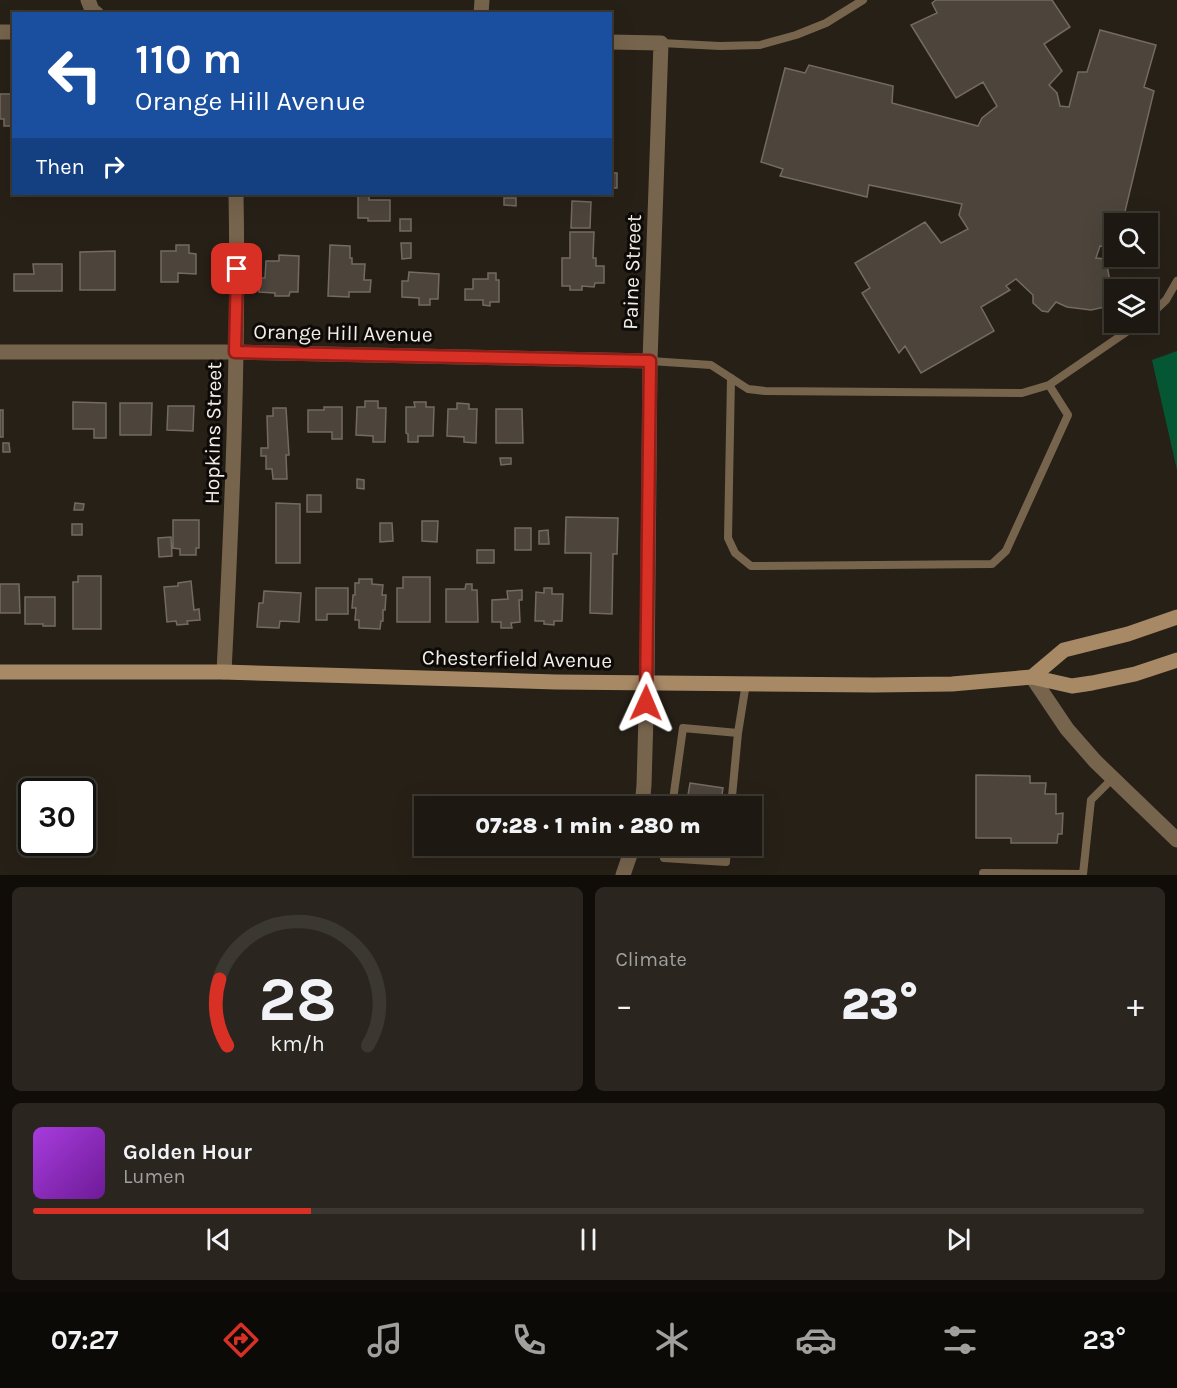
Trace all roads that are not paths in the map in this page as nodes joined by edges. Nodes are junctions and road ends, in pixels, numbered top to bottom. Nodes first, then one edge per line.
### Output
1 (863, 0) edge
2 (612, 42) edge
3 (661, 43) junction
4 (236, 195) edge
5 (1177, 281) edge
6 (1158, 308) edge
7 (1125, 333) edge
8 (0, 352) edge
9 (235, 352) junction
10 (650, 361) junction
11 (731, 378) junction
12 (1048, 386) junction
13 (1177, 617) edge
14 (1177, 660) edge
15 (0, 672) edge
16 (224, 672) junction
17 (1032, 677) junction
18 (647, 682) junction
19 (746, 683) junction
20 (738, 733) junction
21 (1113, 778) junction
22 (643, 796) edge
23 (674, 796) edge
24 (732, 796) edge
25 (1177, 840) edge
26 (630, 856) edge
27 (664, 856) edge
28 (726, 856) edge
29 (983, 873) dead end
30 (623, 875) edge

1 - 3 lane
2 - 3 street
3 - 10 street, Paine Street
4 - 9 street, Hopkins Street
5 - 6 lane
7 - 12 lane
8 - 9 street, Orange Hill Avenue
9 - 10 street, Orange Hill Avenue
9 - 16 street, Hopkins Street
10 - 11 lane
10 - 18 street, Paine Street
11 - 12 lane
11 - 12 lane
13 - 17 main road
14 - 17 main road, Chesterfield Avenue
15 - 16 main road, Chesterfield Avenue
16 - 18 main road, Chesterfield Avenue
17 - 19 main road, Chesterfield Avenue
17 - 21 street
18 - 19 main road, Chesterfield Avenue
18 - 22 street, Paine Street
19 - 20 lane
20 - 23 lane
20 - 24 lane
21 - 25 street
21 - 29 lane
26 - 30 street
27 - 28 lane

